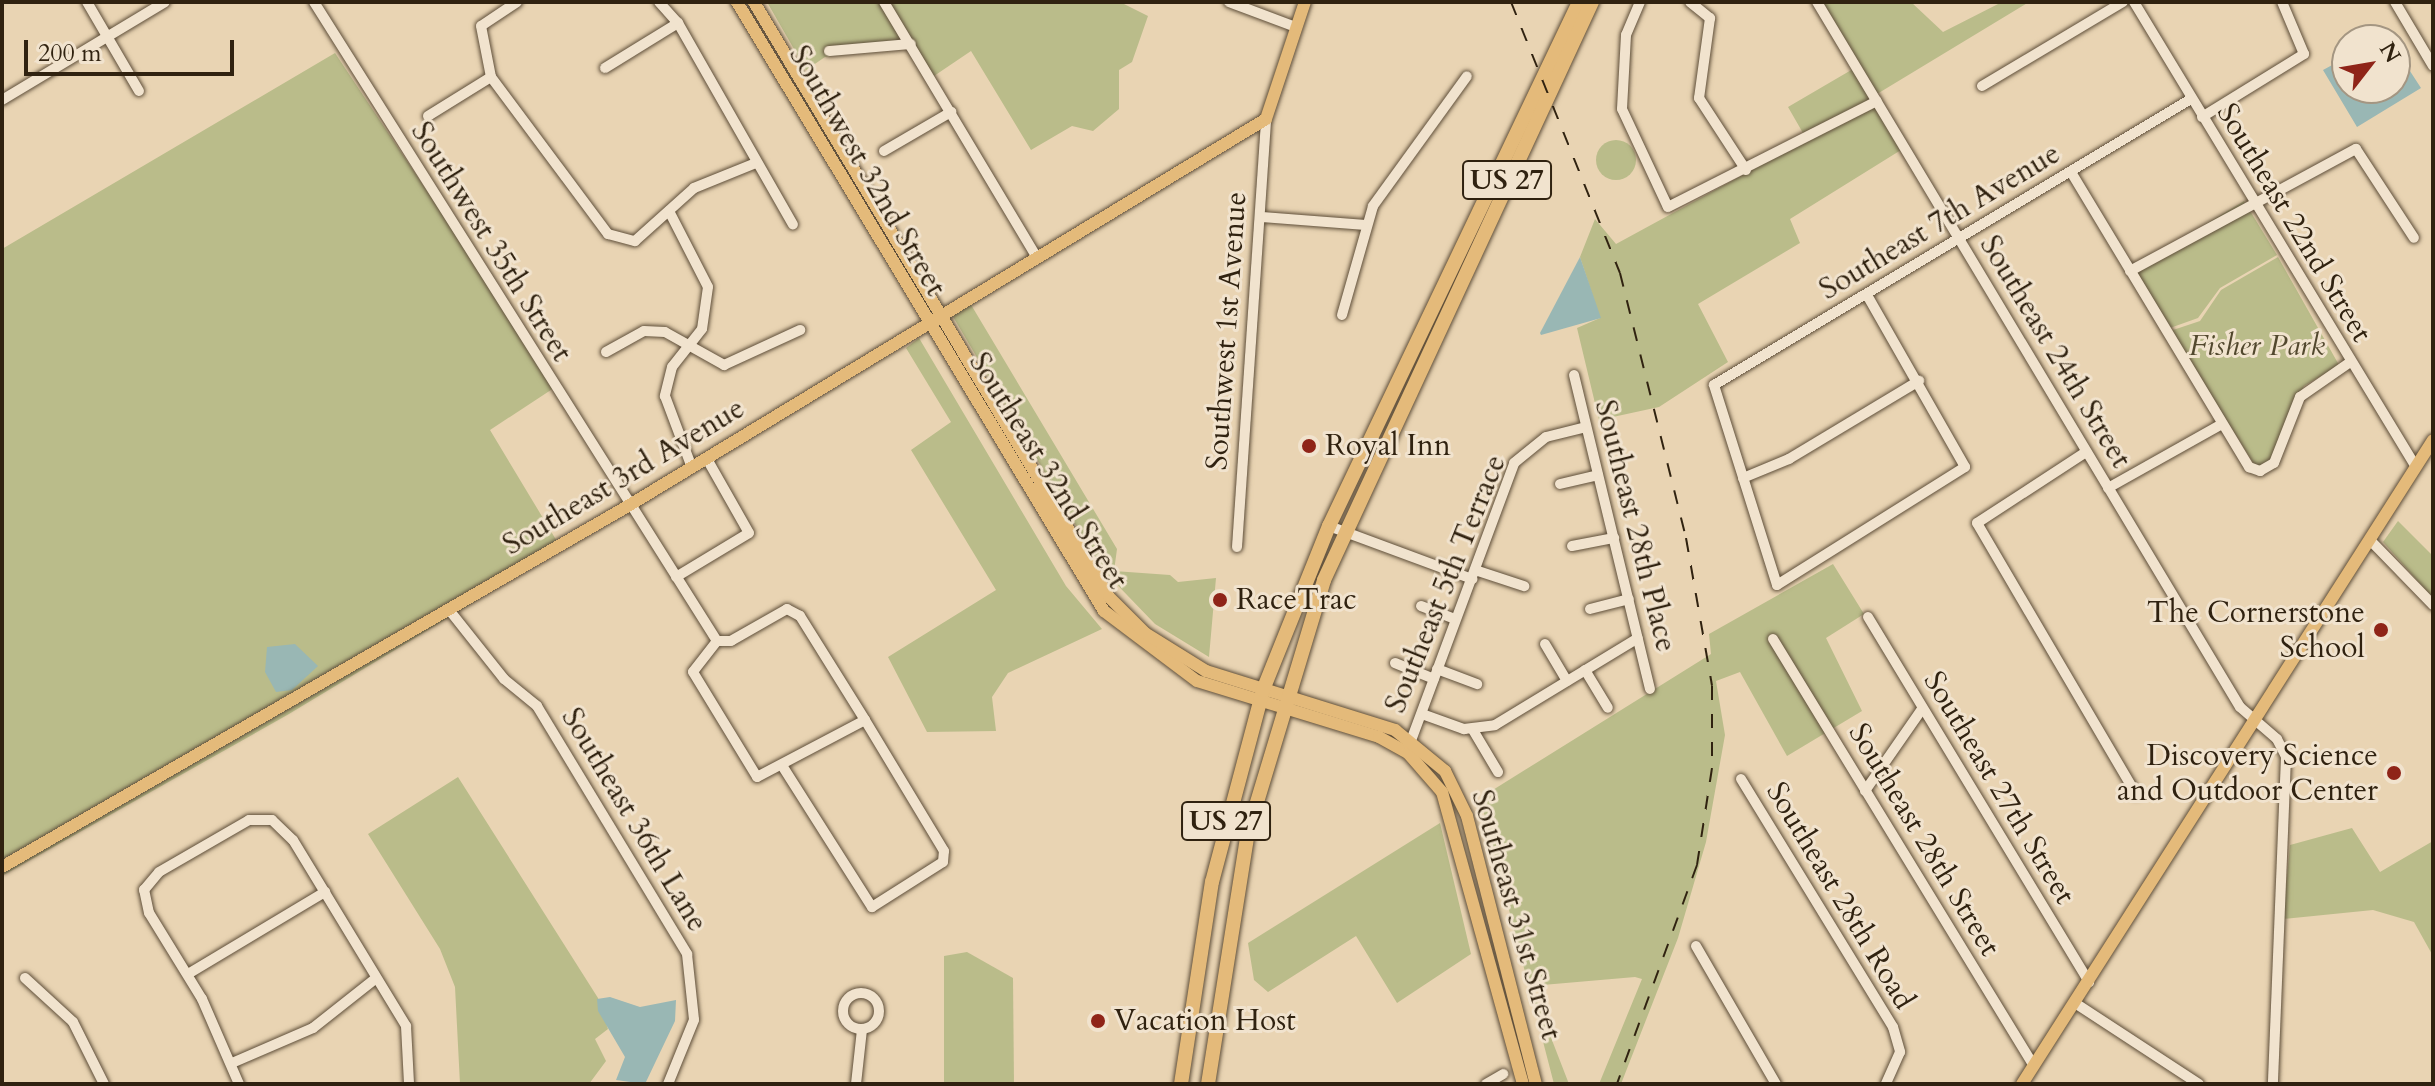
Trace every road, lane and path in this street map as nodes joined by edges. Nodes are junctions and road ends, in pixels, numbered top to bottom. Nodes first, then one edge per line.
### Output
1 (87, 2) edge
2 (165, 2) edge
3 (314, 2) edge
4 (517, 2) edge
5 (659, 2) edge
6 (737, 2) edge
7 (754, 2) edge
8 (884, 2) edge
9 (1229, 2) edge
10 (1305, 2) edge
11 (1579, 2) edge
12 (1592, 2) edge
13 (1640, 2) edge
14 (1690, 2) edge
15 (1817, 2) edge
16 (2123, 2) edge
17 (2134, 2) edge
18 (2282, 2) edge
19 (2395, 2) edge
20 (678, 23) junction
21 (1293, 26) junction
22 (108, 37) junction
23 (2433, 39) edge
24 (911, 44) junction
25 (829, 51) dead end
26 (2425, 51) junction
27 (2433, 66) edge
28 (605, 68) dead end
29 (1467, 76) dead end
30 (491, 77) junction
31 (1982, 86) dead end
32 (139, 91) dead end
33 (2191, 99) junction
34 (2, 100) edge
35 (1877, 101) junction
36 (951, 112) junction
37 (428, 116) dead end
38 (2202, 117) junction
39 (1266, 119) junction
40 (884, 151) dead end
41 (756, 163) junction
42 (1746, 170) junction
43 (2071, 172) junction
44 (2253, 201) junction
45 (669, 211) junction
46 (1262, 217) junction
47 (793, 225) dead end
48 (1366, 225) junction
49 (2414, 238) dead end
50 (1959, 240) junction
51 (1037, 258) junction
52 (2130, 271) junction
53 (1867, 295) junction
54 (1342, 315) dead end
55 (939, 318) junction
56 (927, 326) junction
57 (800, 330) dead end
58 (690, 345) junction
59 (606, 352) dead end
60 (1417, 356) junction
61 (2349, 363) junction
62 (1574, 375) dead end
63 (1919, 381) junction
64 (2222, 424) junction
65 (1586, 427) junction
66 (2433, 440) edge
67 (2086, 452) junction
68 (707, 459) junction
69 (2416, 467) junction
70 (692, 468) junction
71 (1598, 475) junction
72 (1743, 478) junction
73 (1560, 484) dead end
74 (2108, 488) junction
75 (628, 506) junction
76 (1336, 528) junction
77 (1614, 538) junction
78 (2370, 540) junction
79 (1572, 546) dead end
80 (1237, 547) dead end
81 (1474, 575) junction
82 (676, 577) junction
83 (1524, 586) dead end
84 (1629, 599) junction
85 (2432, 602) edge
86 (1421, 606) dead end
87 (1590, 609) dead end
88 (450, 611) junction
89 (1868, 617) dead end
90 (1455, 619) junction
91 (1638, 638) junction
92 (1773, 639) dead end
93 (717, 641) junction
94 (1545, 644) dead end
95 (1395, 663) dead end
96 (1585, 670) junction
97 (1435, 674) junction
98 (1567, 681) junction
99 (1477, 684) dead end
100 (1650, 689) dead end
101 (1262, 696) junction
102 (1282, 702) junction
103 (1608, 708) dead end
104 (1922, 709) junction
105 (1422, 714) junction
106 (865, 720) junction
107 (2257, 722) junction
108 (1473, 730) junction
109 (1409, 738) junction
110 (1408, 753) junction
111 (783, 767) junction
112 (1498, 772) dead end
113 (1741, 779) dead end
114 (1865, 791) junction
115 (2136, 794) dead end
116 (2, 867) edge
117 (325, 892) junction
118 (1204, 921) junction
119 (1696, 946) dead end
120 (188, 974) junction
121 (25, 978) dead end
122 (375, 979) junction
123 (2089, 982) junction
124 (1219, 993) junction
125 (2075, 1003) junction
126 (862, 1030) dead end
127 (232, 1063) junction
128 (2034, 1066) junction
129 (1503, 1074) dead end
130 (104, 1084) edge
131 (239, 1084) edge
132 (409, 1084) edge
133 (668, 1084) edge
134 (856, 1084) edge
135 (1181, 1084) edge
136 (1208, 1084) edge
137 (1486, 1084) edge
138 (1523, 1084) edge
139 (1536, 1084) edge
140 (1776, 1084) edge
141 (1886, 1084) edge
142 (2022, 1084) edge
143 (2199, 1084) edge
144 (2273, 1084) edge

1 - 22 street
2 - 22 street
3 - 75 street, Southwest 35th Street
4 - 30 street
5 - 20 street
6 - 56 main road, Southwest 32nd Street
7 - 55 main road, Southwest 32nd Street
8 - 24 street
9 - 21 street
10 - 21 main road
11 - 60 highway, US 27
12 - 60 highway, US 27
13 - 42 street
14 - 42 street
15 - 35 street, Southeast 24th Street
16 - 31 street
17 - 33 street, Southeast 22nd Street
18 - 38 street
19 - 26 street
20 - 28 street
20 - 41 street
21 - 39 main road
22 - 32 street
22 - 34 street
23 - 26 street
24 - 25 street
24 - 36 street
26 - 27 street
29 - 48 street
30 - 37 street
30 - 45 street
33 - 38 street, Southeast 22nd Street
33 - 43 street, Southeast 7th Avenue
35 - 42 street
35 - 50 street, Southeast 24th Street
36 - 40 street
36 - 51 street
38 - 44 street, Southeast 22nd Street
39 - 46 street, Southwest 1st Avenue
39 - 51 main road, Southeast 3rd Avenue
41 - 45 street
41 - 47 street
43 - 50 street, Southeast 7th Avenue
43 - 52 street
44 - 49 street
44 - 52 street
44 - 61 street, Southeast 22nd Street
45 - 58 street
46 - 48 street
46 - 80 street, Southwest 1st Avenue
48 - 54 street
50 - 53 street, Southeast 7th Avenue
50 - 67 street, Southeast 24th Street
51 - 55 main road, Southeast 3rd Avenue
52 - 64 street
53 - 63 street
53 - 72 street, Southeast 7th Avenue
55 - 56 main road, Southeast 3rd Avenue
55 - 101 main road, Southeast 32nd Street
56 - 68 main road, Southeast 3rd Avenue
56 - 101 main road, Southeast 32nd Street
57 - 58 street
58 - 59 street
58 - 70 street
60 - 76 highway, US 27
61 - 64 street
61 - 69 street, Southeast 22nd Street
62 - 65 street, Southeast 28th Place
63 - 72 street
63 - 72 street
64 - 74 street
65 - 71 street, Southeast 28th Place
65 - 81 street, Southeast 5th Terrace
66 - 69 main road
67 - 74 street, Southeast 24th Street
67 - 115 street
68 - 70 main road, Southeast 3rd Avenue
68 - 82 street
69 - 78 main road
70 - 75 main road, Southeast 3rd Avenue
71 - 73 street
71 - 77 street, Southeast 28th Place
74 - 107 street, Southeast 24th Street
75 - 82 street, Southwest 35th Street
75 - 88 main road, Southeast 3rd Avenue
76 - 81 street
76 - 101 highway, US 27
76 - 102 highway, US 27
77 - 79 street
77 - 84 street, Southeast 28th Place
78 - 85 street
78 - 107 main road
81 - 83 street
81 - 90 street, Southeast 5th Terrace
82 - 93 street, Southwest 35th Street
84 - 87 street
84 - 91 street, Southeast 28th Place
86 - 90 street
88 - 116 main road, Southeast 3rd Avenue
88 - 133 street, Southeast 36th Lane
89 - 104 street, Southeast 27th Street
90 - 97 street, Southeast 5th Terrace
91 - 96 street
91 - 100 street, Southeast 28th Place
92 - 114 street, Southeast 28th Street
93 - 106 street
93 - 111 street
94 - 98 street
95 - 97 street
96 - 98 street
96 - 103 street
97 - 99 street
97 - 105 street, Southeast 5th Terrace
98 - 108 street
101 - 102 main road, Southeast 31st Street
101 - 118 highway, US 27
102 - 109 main road, Southeast 31st Street
102 - 110 main road, Southeast 31st Street
102 - 124 highway, US 27
104 - 114 street
104 - 123 street, Southeast 27th Street
105 - 108 street
105 - 109 street, Southeast 5th Terrace
106 - 111 street
106 - 111 street
107 - 123 main road
107 - 144 street, Southeast 24th Street
108 - 112 street
109 - 110 street, Southeast 5th Terrace
109 - 139 main road, Southeast 31st Street
110 - 138 main road, Southeast 31st Street
113 - 141 street, Southeast 28th Road
114 - 128 street, Southeast 28th Street
117 - 120 street
117 - 120 street
117 - 122 street
118 - 124 highway
118 - 135 highway, US 27
119 - 140 street
120 - 127 street
121 - 130 street
122 - 127 street
122 - 132 street
123 - 125 main road
124 - 136 highway, US 27
125 - 128 main road
125 - 143 street
126 - 134 street
127 - 131 street
128 - 142 main road
129 - 137 street

